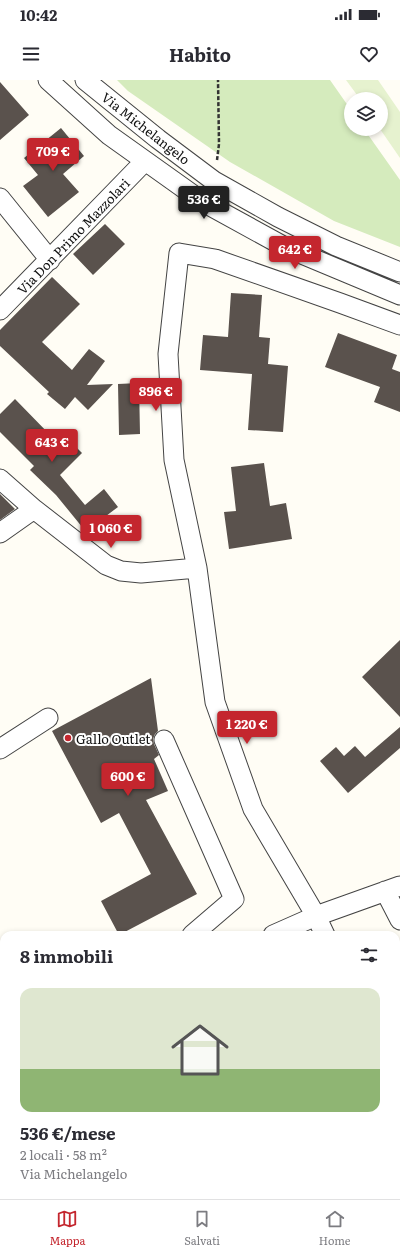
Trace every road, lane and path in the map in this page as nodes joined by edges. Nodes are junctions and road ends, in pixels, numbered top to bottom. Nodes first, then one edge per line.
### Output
1 (48, 80) edge
2 (85, 80) edge
3 (218, 80) edge
4 (145, 161) junction
5 (214, 181) junction
6 (0, 198) edge
7 (50, 260) junction
8 (400, 272) edge
9 (400, 295) edge
10 (0, 310) edge
11 (400, 325) edge
12 (0, 479) edge
13 (34, 509) junction
14 (0, 533) edge
15 (197, 568) junction
16 (48, 718) dead end
17 (164, 740) dead end
18 (0, 749) edge
19 (393, 888) edge
20 (316, 916) junction
21 (400, 920) edge
22 (197, 931) edge
23 (282, 931) edge
24 (323, 931) edge

1 - 4 street, Via Michelangelo
2 - 5 street, Via Michelangelo
3 - 5 path
4 - 7 street, Via Don Primo Mazzolari
4 - 9 street, Via Michelangelo
5 - 8 street, Via Michelangelo
6 - 7 street
7 - 10 street, Via Don Primo Mazzolari
11 - 15 street
12 - 13 street
13 - 14 street
13 - 15 street
15 - 20 street
16 - 18 street
17 - 22 street
19 - 20 street
19 - 21 street
20 - 23 street
20 - 24 street

